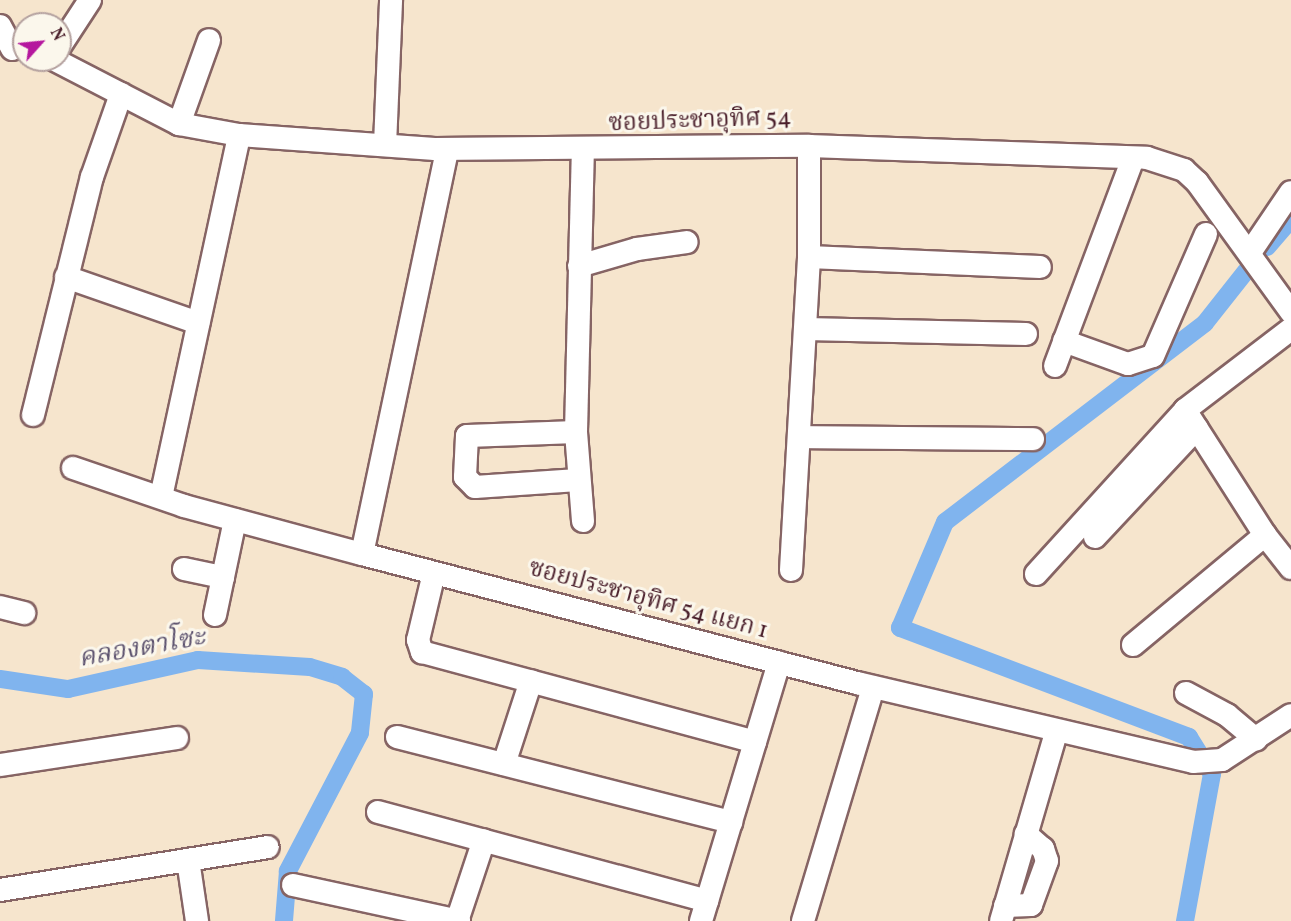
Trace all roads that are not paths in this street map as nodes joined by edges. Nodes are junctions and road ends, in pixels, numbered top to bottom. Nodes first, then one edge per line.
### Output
1 (90, 0) edge
2 (391, 0) edge
3 (0, 26) edge
4 (72, 28) edge
5 (209, 40) dead end
6 (12, 52) edge
7 (72, 69) edge
8 (121, 94) junction
9 (179, 124) junction
10 (239, 135) junction
11 (385, 145) junction
12 (809, 146) junction
13 (447, 149) junction
14 (583, 152) junction
15 (1133, 158) junction
16 (1291, 192) edge
17 (1206, 234) dead end
18 (687, 242) dead end
19 (1251, 251) junction
20 (809, 257) junction
21 (579, 266) junction
22 (1040, 267) dead end
23 (66, 277) junction
24 (1291, 312) edge
25 (198, 322) junction
26 (806, 329) junction
27 (1291, 329) edge
28 (1026, 334) dead end
29 (1064, 341) junction
30 (1055, 366) dead end
31 (33, 415) dead end
32 (1191, 419) junction
33 (576, 432) junction
34 (799, 437) junction
35 (1033, 439) dead end
36 (74, 468) dead end
37 (578, 480) junction
38 (161, 497) junction
39 (235, 520) junction
40 (583, 521) dead end
41 (1265, 535) junction
42 (1095, 537) dead end
43 (362, 554) junction
44 (1291, 568) edge
45 (184, 569) dead end
46 (791, 570) dead end
47 (434, 573) junction
48 (1036, 574) dead end
49 (223, 577) junction
50 (0, 607) edge
51 (24, 613) dead end
52 (215, 615) dead end
53 (1133, 645) dead end
54 (779, 663) junction
55 (531, 681) junction
56 (873, 687) junction
57 (1186, 693) dead end
58 (1291, 716) edge
59 (1056, 733) junction
60 (397, 737) dead end
61 (177, 738) dead end
62 (1256, 739) junction
63 (755, 742) junction
64 (504, 764) junction
65 (0, 765) edge
66 (378, 812) dead end
67 (731, 822) junction
68 (484, 840) junction
69 (268, 847) dead end
70 (188, 860) junction
71 (293, 885) dead end
72 (0, 890) edge
73 (704, 911) edge
74 (1003, 914) edge
75 (197, 921) edge
76 (458, 921) edge
77 (803, 921) edge

1 - 4 street
2 - 11 street
3 - 6 street
5 - 9 street
7 - 8 street, ซอยประชาอุทิศ 54
8 - 9 street, ซอยประชาอุทิศ 54
8 - 23 street
9 - 10 street, ซอยประชาอุทิศ 54
10 - 11 street, ซอยประชาอุทิศ 54
10 - 25 street
11 - 13 street, ซอยประชาอุทิศ 54
12 - 14 street, ซอยประชาอุทิศ 54
12 - 15 street, ซอยประชาอุทิศ 54
12 - 20 street
13 - 14 street, ซอยประชาอุทิศ 54
13 - 43 street
14 - 21 street
15 - 19 street, ซอยประชาอุทิศ 54
15 - 29 street
16 - 19 street
17 - 29 street
18 - 21 street
19 - 24 street, ซอยประชาอุทิศ 54
20 - 22 street
20 - 26 street
21 - 33 street
23 - 25 street
23 - 31 street
25 - 38 street
26 - 28 street
26 - 34 street
27 - 32 street
29 - 30 street
32 - 41 street
32 - 42 street
32 - 48 street
33 - 37 street
33 - 37 street
34 - 35 street
34 - 46 street
36 - 38 street, ซอยประชาอุทิศ 54 แยก 1
37 - 40 street
38 - 39 street, ซอยประชาอุทิศ 54 แยก 1
39 - 43 street, ซอยประชาอุทิศ 54 แยก 1
39 - 49 street
41 - 44 street
41 - 53 street
43 - 47 street, ซอยประชาอุทิศ 54 แยก 1
45 - 49 street
47 - 54 street, ซอยประชาอุทิศ 54 แยก 1
47 - 55 street
49 - 52 street
50 - 51 street
54 - 56 street, ซอยประชาอุทิศ 54 แยก 1
54 - 63 street
55 - 63 street
55 - 64 street
56 - 59 street, ซอยประชาอุทิศ 54 แยก 1
56 - 77 street
57 - 62 street
58 - 62 street
59 - 62 street, ซอยประชาอุทิศ 54 แยก 1
59 - 74 street
60 - 64 street
61 - 65 street
63 - 67 street
64 - 67 street
66 - 68 street
67 - 73 street
68 - 73 street
68 - 76 street
69 - 70 street
70 - 72 street
70 - 75 street
71 - 76 street

